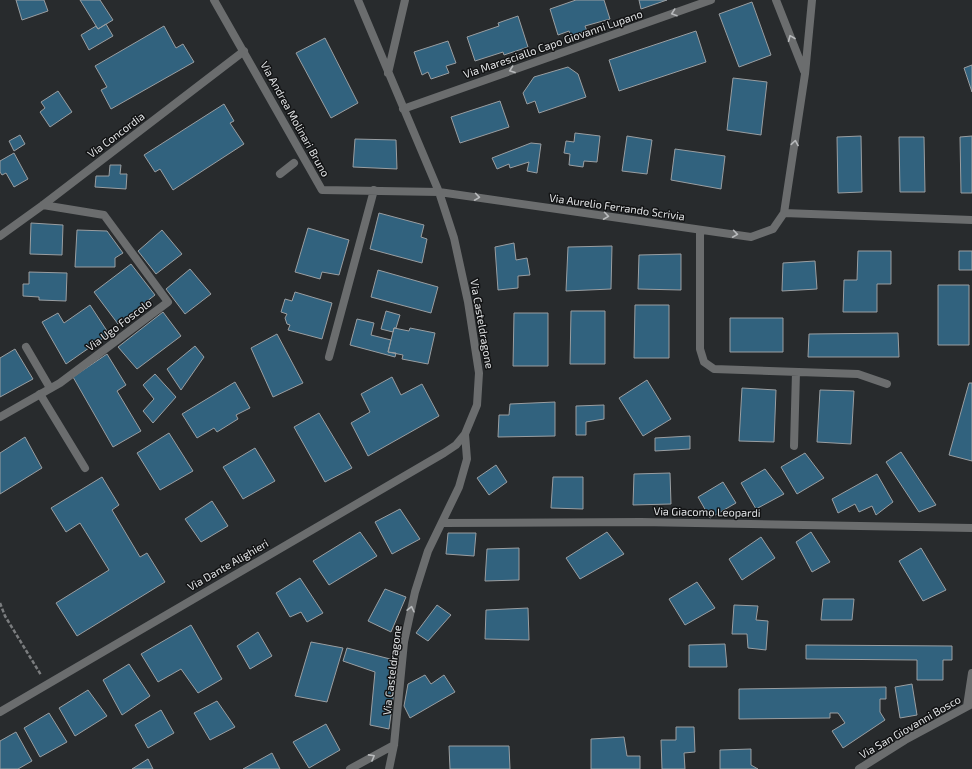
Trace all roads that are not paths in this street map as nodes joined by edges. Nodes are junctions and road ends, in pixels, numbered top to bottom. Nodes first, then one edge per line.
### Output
1 (214, 0) edge
2 (358, 0) edge
3 (405, 0) edge
4 (711, 0) edge
5 (776, 0) edge
6 (812, 0) edge
7 (244, 52) junction
8 (388, 73) junction
9 (805, 74) junction
10 (403, 109) junction
11 (294, 163) dead end
12 (280, 174) dead end
13 (374, 190) junction
14 (439, 192) junction
15 (43, 205) junction
16 (784, 213) junction
17 (972, 220) edge
18 (700, 230) junction
19 (0, 236) edge
20 (26, 347) dead end
21 (329, 357) dead end
22 (796, 372) junction
23 (887, 384) dead end
24 (50, 388) junction
25 (40, 394) junction
26 (0, 417) edge
27 (465, 434) junction
28 (794, 446) dead end
29 (85, 468) dead end
30 (442, 523) junction
31 (972, 528) edge
32 (972, 673) edge
33 (969, 705) edge
34 (0, 712) edge
35 (394, 744) junction
36 (350, 769) edge
37 (389, 769) edge
38 (859, 769) edge

1 - 7 street, Via Andrea Molinari Bruno
2 - 8 street, Via Casteldragone
3 - 8 street
4 -> 10 street, Via Maresciallo Capo Giovanni Lupano
9 -> 5 street, Via Aurelio Ferrando Scrivia
6 - 9 street, Via Aurelio Ferrando Scrivia
7 - 13 street, Via Andrea Molinari Bruno
7 - 15 street, Via Concordia
8 - 10 street, Via Casteldragone
16 -> 9 street, Via Aurelio Ferrando Scrivia
10 - 14 street, Via Casteldragone
11 - 12 street
13 - 14 street, Via Andrea Molinari Bruno
13 - 21 street
14 -> 18 street, Via Aurelio Ferrando Scrivia
14 - 27 street, Via Casteldragone
15 - 19 street, Via Concordia
15 - 24 street, Via Ugo Foscolo
16 - 17 street
18 -> 16 street, Via Aurelio Ferrando Scrivia
18 - 22 street
20 - 24 street
22 - 23 street
22 - 28 street
24 - 25 street, Via Ugo Foscolo
25 - 26 street, Via Ugo Foscolo
25 - 29 street
27 - 30 street, Via Casteldragone
27 - 34 street, Via Dante Alighieri
30 - 31 street, Via Giacomo Leopardi
35 -> 30 street, Via Casteldragone
32 - 33 street
33 - 38 street, Via San Giovanni Bosco
36 -> 35 street
35 - 37 street, Via Casteldragone

